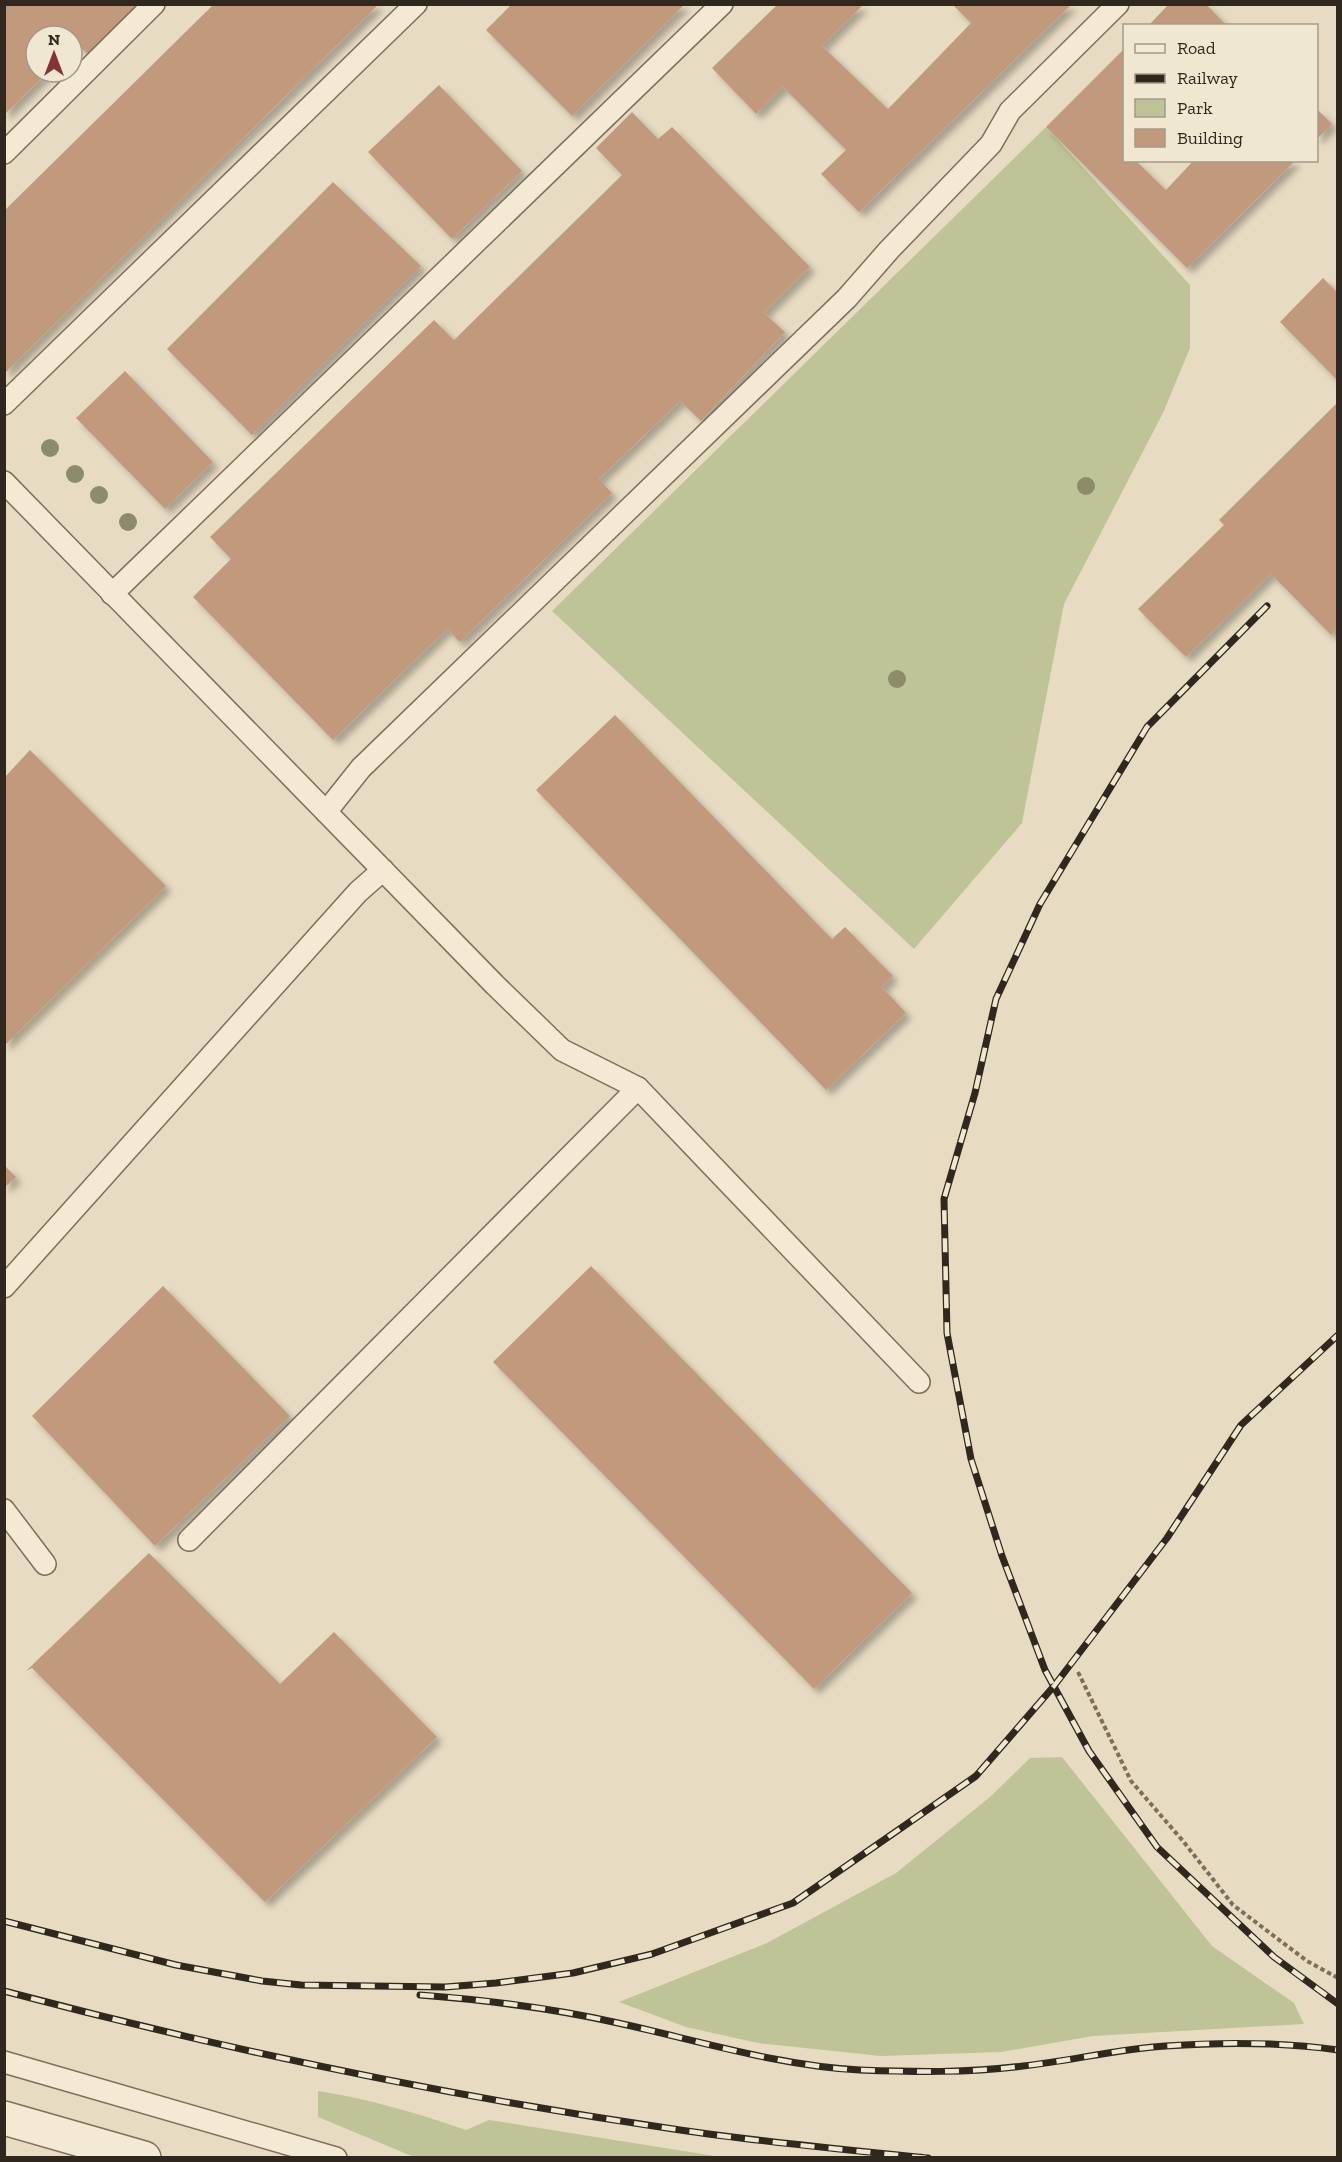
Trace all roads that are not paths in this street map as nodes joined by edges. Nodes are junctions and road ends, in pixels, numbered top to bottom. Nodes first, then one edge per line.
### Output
1 (154, 4) edge
2 (416, 4) edge
3 (722, 4) edge
4 (1118, 4) edge
5 (4, 153) edge
6 (4, 404) edge
7 (4, 482) edge
8 (112, 594) junction
9 (326, 812) junction
10 (383, 870) junction
11 (638, 1088) junction
12 (4, 1287) edge
13 (919, 1382) dead end
14 (4, 1510) edge
15 (189, 1540) dead end
16 (45, 1564) dead end
17 (4, 2062) edge
18 (4, 2118) edge
19 (144, 2157) edge
20 (336, 2157) edge

1 - 5 lane
2 - 6 lane
3 - 8 lane
4 - 9 lane
7 - 8 lane
8 - 9 lane
9 - 10 lane
10 - 11 lane
10 - 12 lane
11 - 13 lane
11 - 15 lane
14 - 16 lane
17 - 20 lane
18 - 19 street

